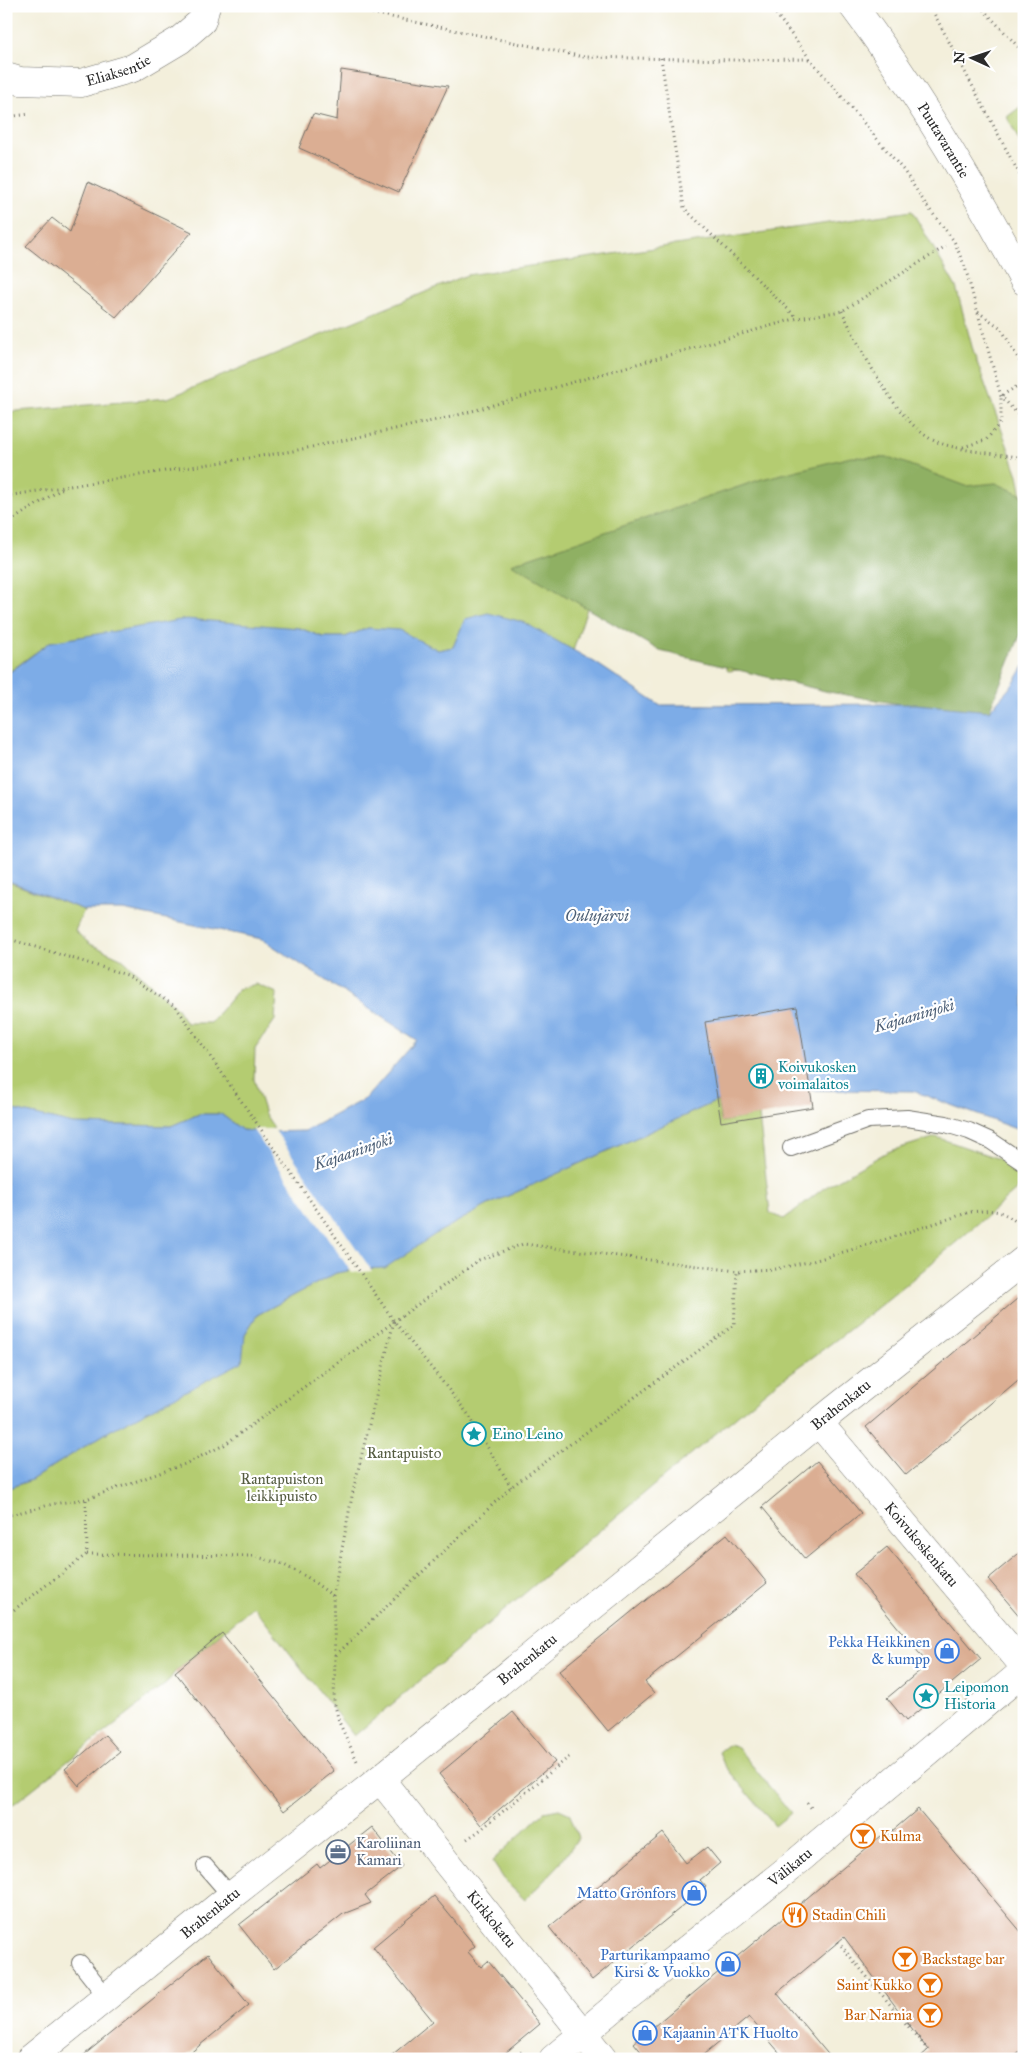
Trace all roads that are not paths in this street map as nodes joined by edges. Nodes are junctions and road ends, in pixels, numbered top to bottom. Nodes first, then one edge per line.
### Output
1 (206, 6) edge
2 (853, 6) edge
3 (6, 77) edge
4 (1024, 281) edge
5 (791, 1148) dead end
6 (1024, 1163) edge
7 (1024, 1260) edge
8 (819, 1423) junction
9 (1024, 1666) edge
10 (1024, 1671) edge
11 (380, 1780) junction
12 (205, 1866) dead end
13 (231, 1896) junction
14 (80, 1964) dead end
15 (106, 1996) junction
16 (584, 2034) junction
17 (30, 2059) edge
18 (553, 2059) edge
19 (603, 2059) edge

1 - 3 street, Eliaksentie
2 - 4 street, Puutavarantie
5 - 6 lane
7 - 8 street, Brahenkatu
8 - 9 street, Koivukoskenkatu
8 - 11 street, Brahenkatu
10 - 16 street, Välikatu
11 - 13 street, Brahenkatu
11 - 16 street, Kirkkokatu
12 - 13 lane
13 - 15 street, Brahenkatu
14 - 15 lane
15 - 17 street, Brahenkatu
16 - 18 street, Välikatu
16 - 19 street, Kirkkokatu

